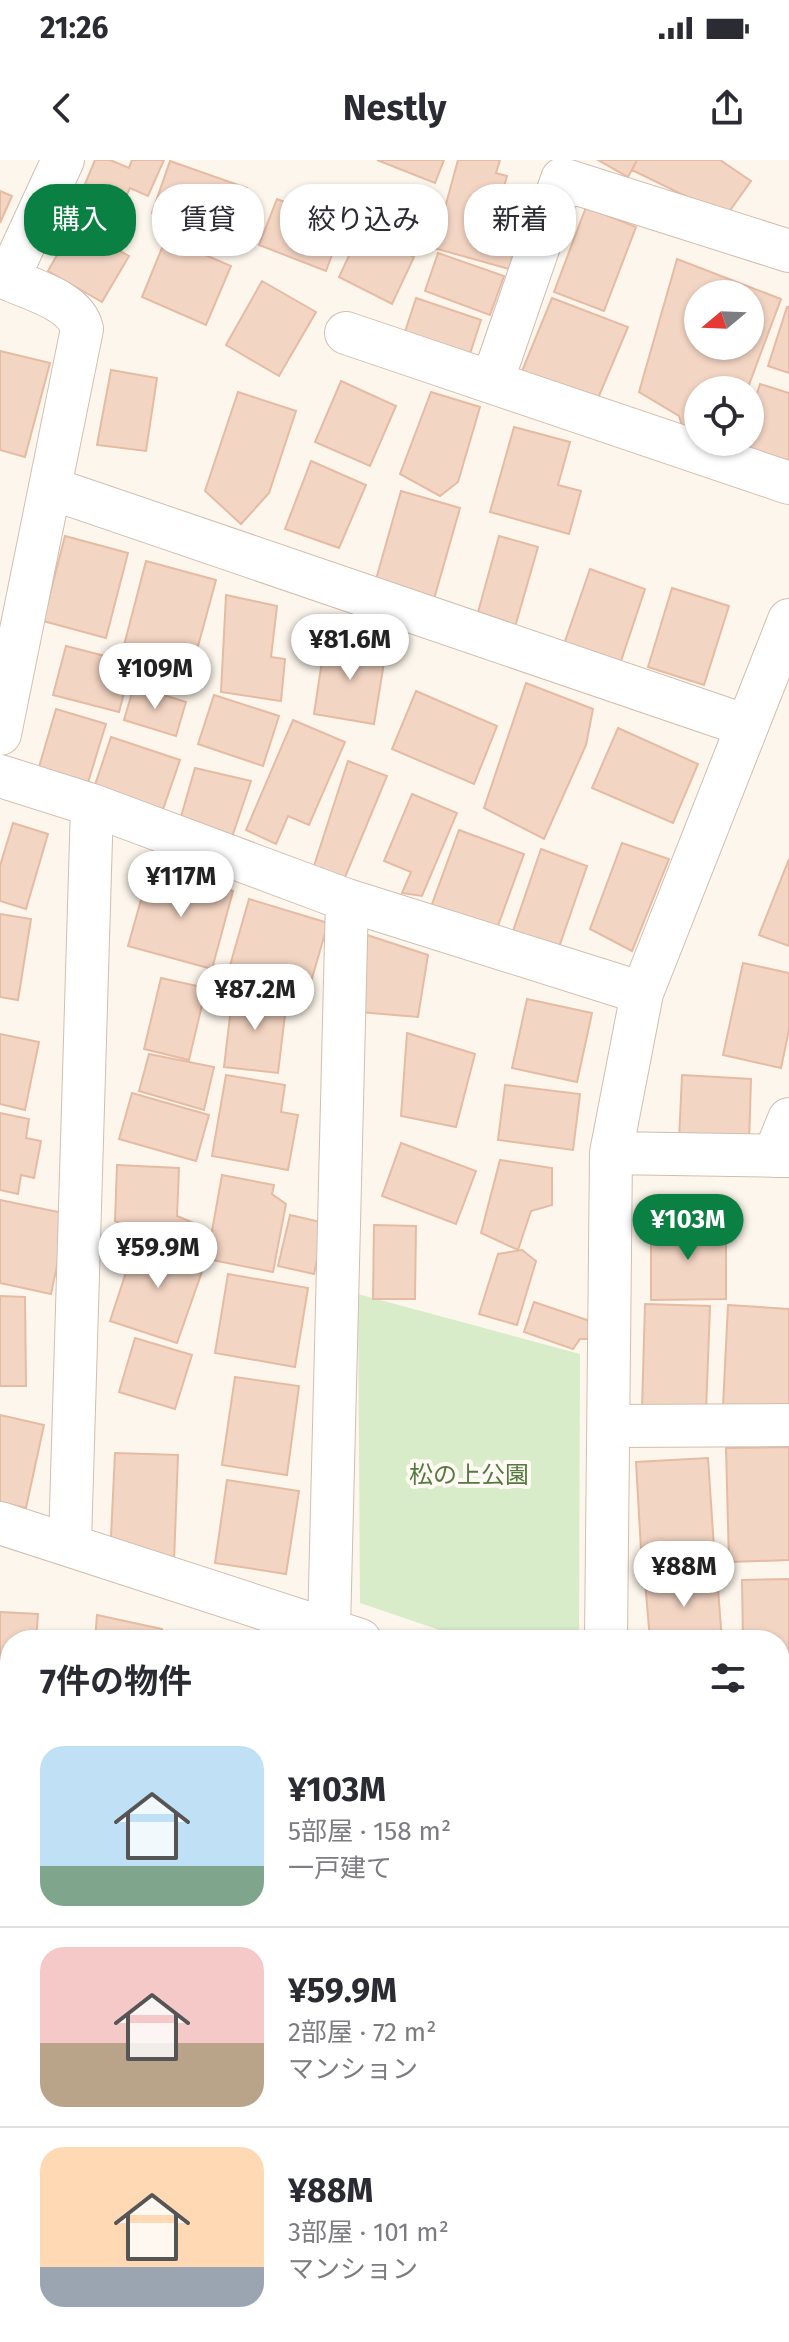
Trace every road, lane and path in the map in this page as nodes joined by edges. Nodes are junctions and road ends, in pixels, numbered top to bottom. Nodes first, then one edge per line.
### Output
1 (63, 160) edge
2 (789, 251) edge
3 (4, 278) edge
4 (346, 333) dead end
5 (492, 382) junction
6 (789, 483) edge
7 (50, 488) junction
8 (789, 620) edge
9 (747, 726) junction
10 (0, 734) edge
11 (0, 776) edge
12 (92, 805) junction
13 (347, 900) junction
14 (642, 993) junction
15 (784, 1144) edge
16 (611, 1153) junction
17 (789, 1425) edge
18 (610, 1426) junction
19 (0, 1523) edge
20 (70, 1543) junction
21 (330, 1630) edge
22 (345, 1630) edge
23 (606, 1630) edge

1 - 3 street
2 - 5 street
3 - 7 street
4 - 5 street
5 - 6 street
7 - 9 street
7 - 10 street
8 - 9 street
9 - 14 street
11 - 12 street
12 - 13 street
12 - 20 street
13 - 14 street
13 - 22 street
14 - 16 street
15 - 16 street
16 - 18 street
17 - 18 street
18 - 23 street
19 - 20 street
20 - 21 street

